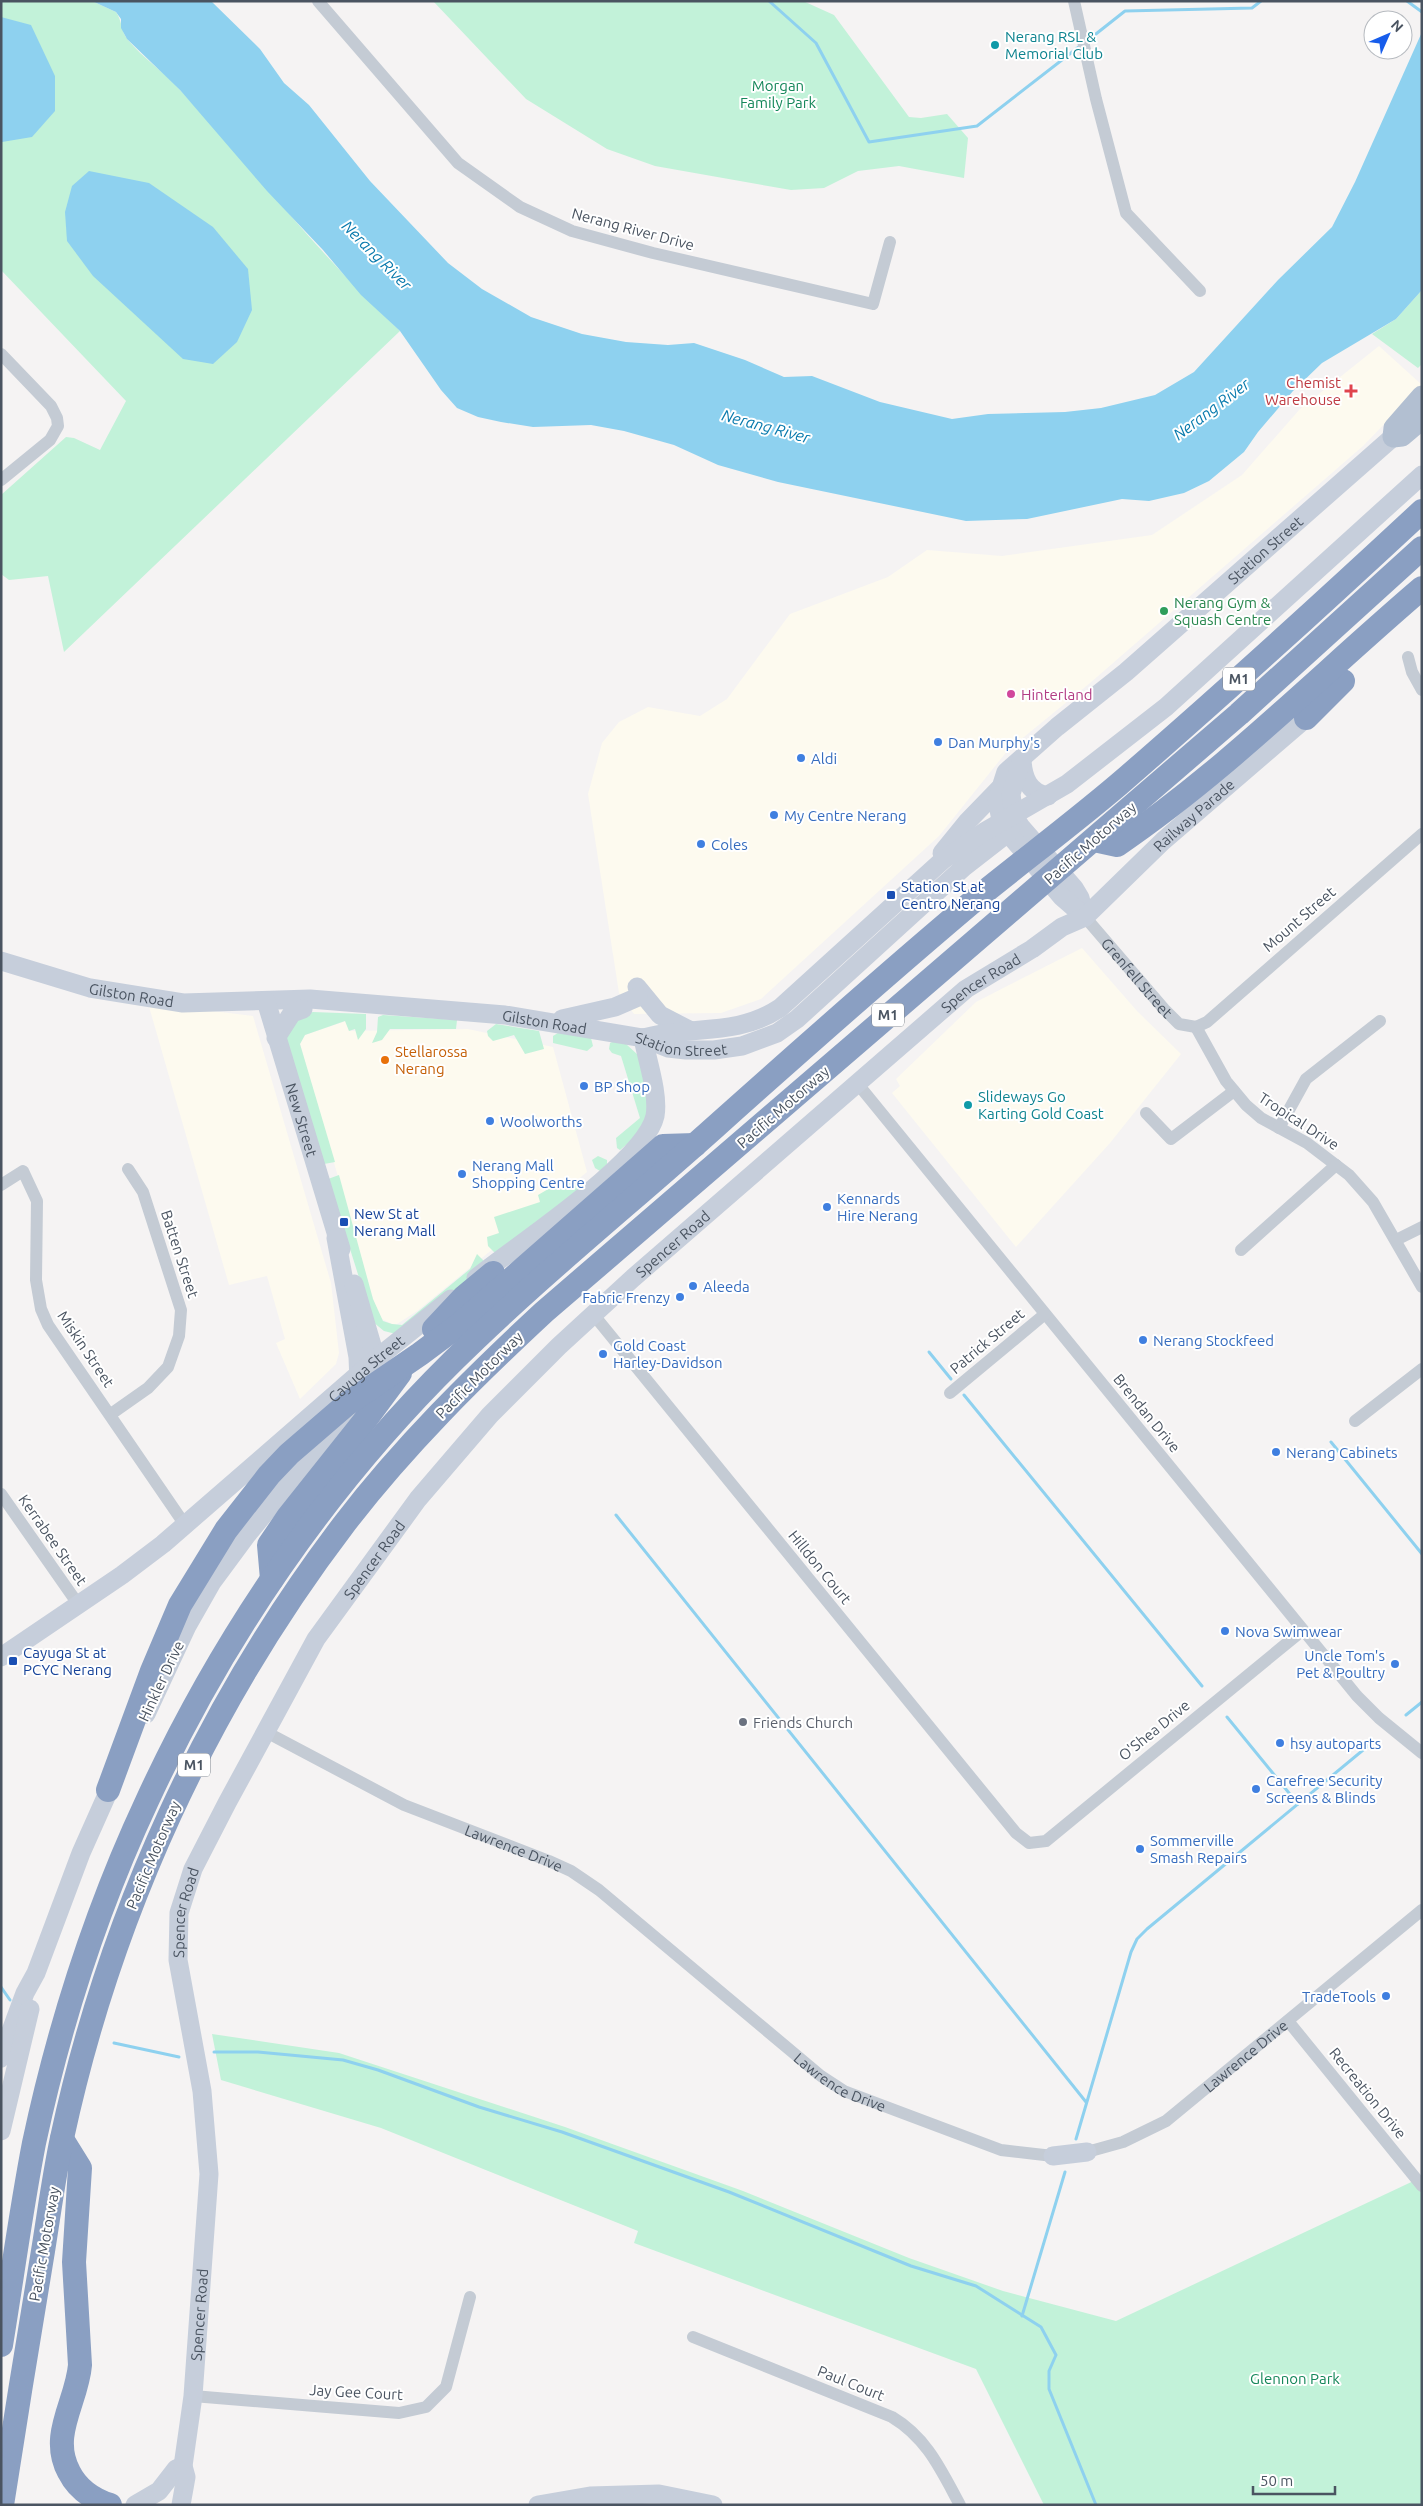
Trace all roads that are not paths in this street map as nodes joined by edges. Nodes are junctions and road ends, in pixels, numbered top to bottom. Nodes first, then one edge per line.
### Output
1 (318, 1) edge
2 (1074, 1) edge
3 (890, 242) dead end
4 (1200, 291) dead end
5 (1, 354) edge
6 (1422, 396) edge
7 (1422, 419) edge
8 (1393, 437) junction
9 (1422, 475) edge
10 (1, 480) edge
11 (1422, 512) edge
12 (1422, 548) edge
13 (1414, 594) edge
14 (1408, 657) dead end
15 (1422, 690) edge
16 (1306, 718) joint
17 (1022, 758) junction
18 (999, 789) junction
19 (1048, 796) junction
20 (1011, 827) junction
21 (1422, 834) edge
22 (1094, 840) junction
23 (919, 881) junction
24 (1085, 917) junction
25 (1, 961) edge
26 (266, 1001) junction
27 (302, 1008) junction
28 (446, 1010) junction
29 (1380, 1021) dead end
30 (549, 1022) junction
31 (1196, 1027) junction
32 (691, 1031) junction
33 (276, 1038) junction
34 (643, 1038) junction
35 (857, 1083) junction
36 (1234, 1091) junction
37 (1146, 1113) dead end
38 (1279, 1128) junction
39 (695, 1145) junction
40 (1336, 1165) junction
41 (128, 1169) dead end
42 (1, 1186) edge
43 (554, 1219) junction
44 (1422, 1227) edge
45 (336, 1238) junction
46 (1396, 1240) junction
47 (1241, 1250) dead end
48 (1422, 1287) edge
49 (592, 1314) junction
50 (1045, 1314) junction
51 (368, 1329) junction
52 (403, 1338) junction
53 (376, 1359) junction
54 (1422, 1369) edge
55 (360, 1373) junction
56 (950, 1393) dead end
57 (111, 1414) junction
58 (342, 1421) junction
59 (1355, 1421) dead end
60 (1, 1494) edge
61 (185, 1525) junction
62 (272, 1579) junction
63 (78, 1604) junction
64 (1303, 1630) junction
65 (1, 1657) edge
66 (266, 1732) junction
67 (1422, 1753) edge
68 (108, 1790) junction
69 (1023, 1840) joint
70 (1422, 1910) edge
71 (36, 1973) junction
72 (1288, 2020) junction
73 (1, 2058) edge
74 (1, 2131) edge
75 (62, 2139) junction
76 (1087, 2152) joint
77 (1052, 2156) joint
78 (1422, 2186) edge
79 (470, 2297) dead end
80 (693, 2337) dead end
81 (1, 2345) edge
82 (193, 2396) junction
83 (183, 2466) junction
84 (2, 2501) edge
85 (110, 2505) edge
86 (136, 2505) edge
87 (181, 2505) edge
88 (538, 2505) edge
89 (713, 2505) edge
90 (960, 2505) edge

1 - 3 street, Nerang River Drive
2 - 4 street
5 - 10 street
6 - 8 main road
7 - 8 main road
8 - 17 street, Station Street
9 - 19 street
11 - 39 highway, Pacific Motorway / M1
12 - 22 highway, Pacific Motorway / M1
13 - 16 highway
13 - 22 highway
14 - 15 street
16 - 24 street, Railway Parade
17 - 18 street, Station Street
17 - 19 street
17 - 20 street
18 - 20 street
18 - 23 street, Station Street
19 - 20 street
20 - 23 street, Station Street
20 - 24 street, Grenfell Street
20 - 34 street, Station Street
21 - 31 street, Mount Street
22 - 75 highway, Pacific Motorway / M1
23 - 32 street, Station Street
24 - 31 street, Grenfell Street
24 - 35 street, Spencer Road
25 - 26 street, Gilston Road
26 - 27 street, Gilston Road
26 - 28 street, Gilston Road
26 - 33 street, New Street
27 - 28 street, Gilston Road
27 - 33 street
28 - 30 street, Gilston Road
29 - 38 street
30 - 32 street
30 - 34 street, Gilston Road
31 - 36 street, Tropical Drive
32 - 34 street, Station Street
33 - 45 street, New Street
34 - 43 street, Cayuga Street
35 - 49 street, Spencer Road
35 - 50 street, Brendan Drive
36 - 37 street
36 - 38 street, Tropical Drive
38 - 40 street, Tropical Drive
39 - 62 highway, Pacific Motorway / M1
39 - 68 highway
40 - 46 street, Tropical Drive
40 - 47 street
41 - 57 street, Batten Street
42 - 57 street, Miskin Street
43 - 52 street, Cayuga Street
43 - 62 highway
44 - 46 street
45 - 51 street, New Street
45 - 55 street, New Street
46 - 48 street, Tropical Drive
49 - 66 street, Spencer Road
49 - 69 street, Hilldon Court
50 - 56 street, Patrick Street
50 - 64 street, Brendan Drive
51 - 52 street
51 - 53 street, New Street
52 - 53 street, Cayuga Street
53 - 55 street, Cayuga Street
53 - 58 street, Hinkler Drive
54 - 59 street
55 - 58 street, Hinkler Drive
55 - 61 street, Cayuga Street
57 - 61 street, Miskin Street
58 - 68 street, Hinkler Drive
60 - 63 street, Kerrabee Street
61 - 63 street, Cayuga Street
62 - 81 highway, Pacific Motorway / M1
63 - 65 street, Cayuga Street
64 - 67 street, Brendan Drive
64 - 69 street, O'Shea Drive
66 - 77 street, Lawrence Drive
66 - 82 street, Spencer Road
68 - 71 street, Hinkler Drive
70 - 72 street, Lawrence Drive
71 - 73 street, Hinkler Drive
71 - 74 street, Hinkler Drive
72 - 76 street, Lawrence Drive
72 - 78 street, Recreation Drive
75 - 84 highway, Pacific Motorway / M1
75 - 85 highway
76 - 77 street, Lawrence Drive
79 - 82 street, Jay Gee Court
80 - 90 street, Paul Court
82 - 83 street, Spencer Road
83 - 86 street
83 - 87 street, Spencer Road
88 - 89 street

